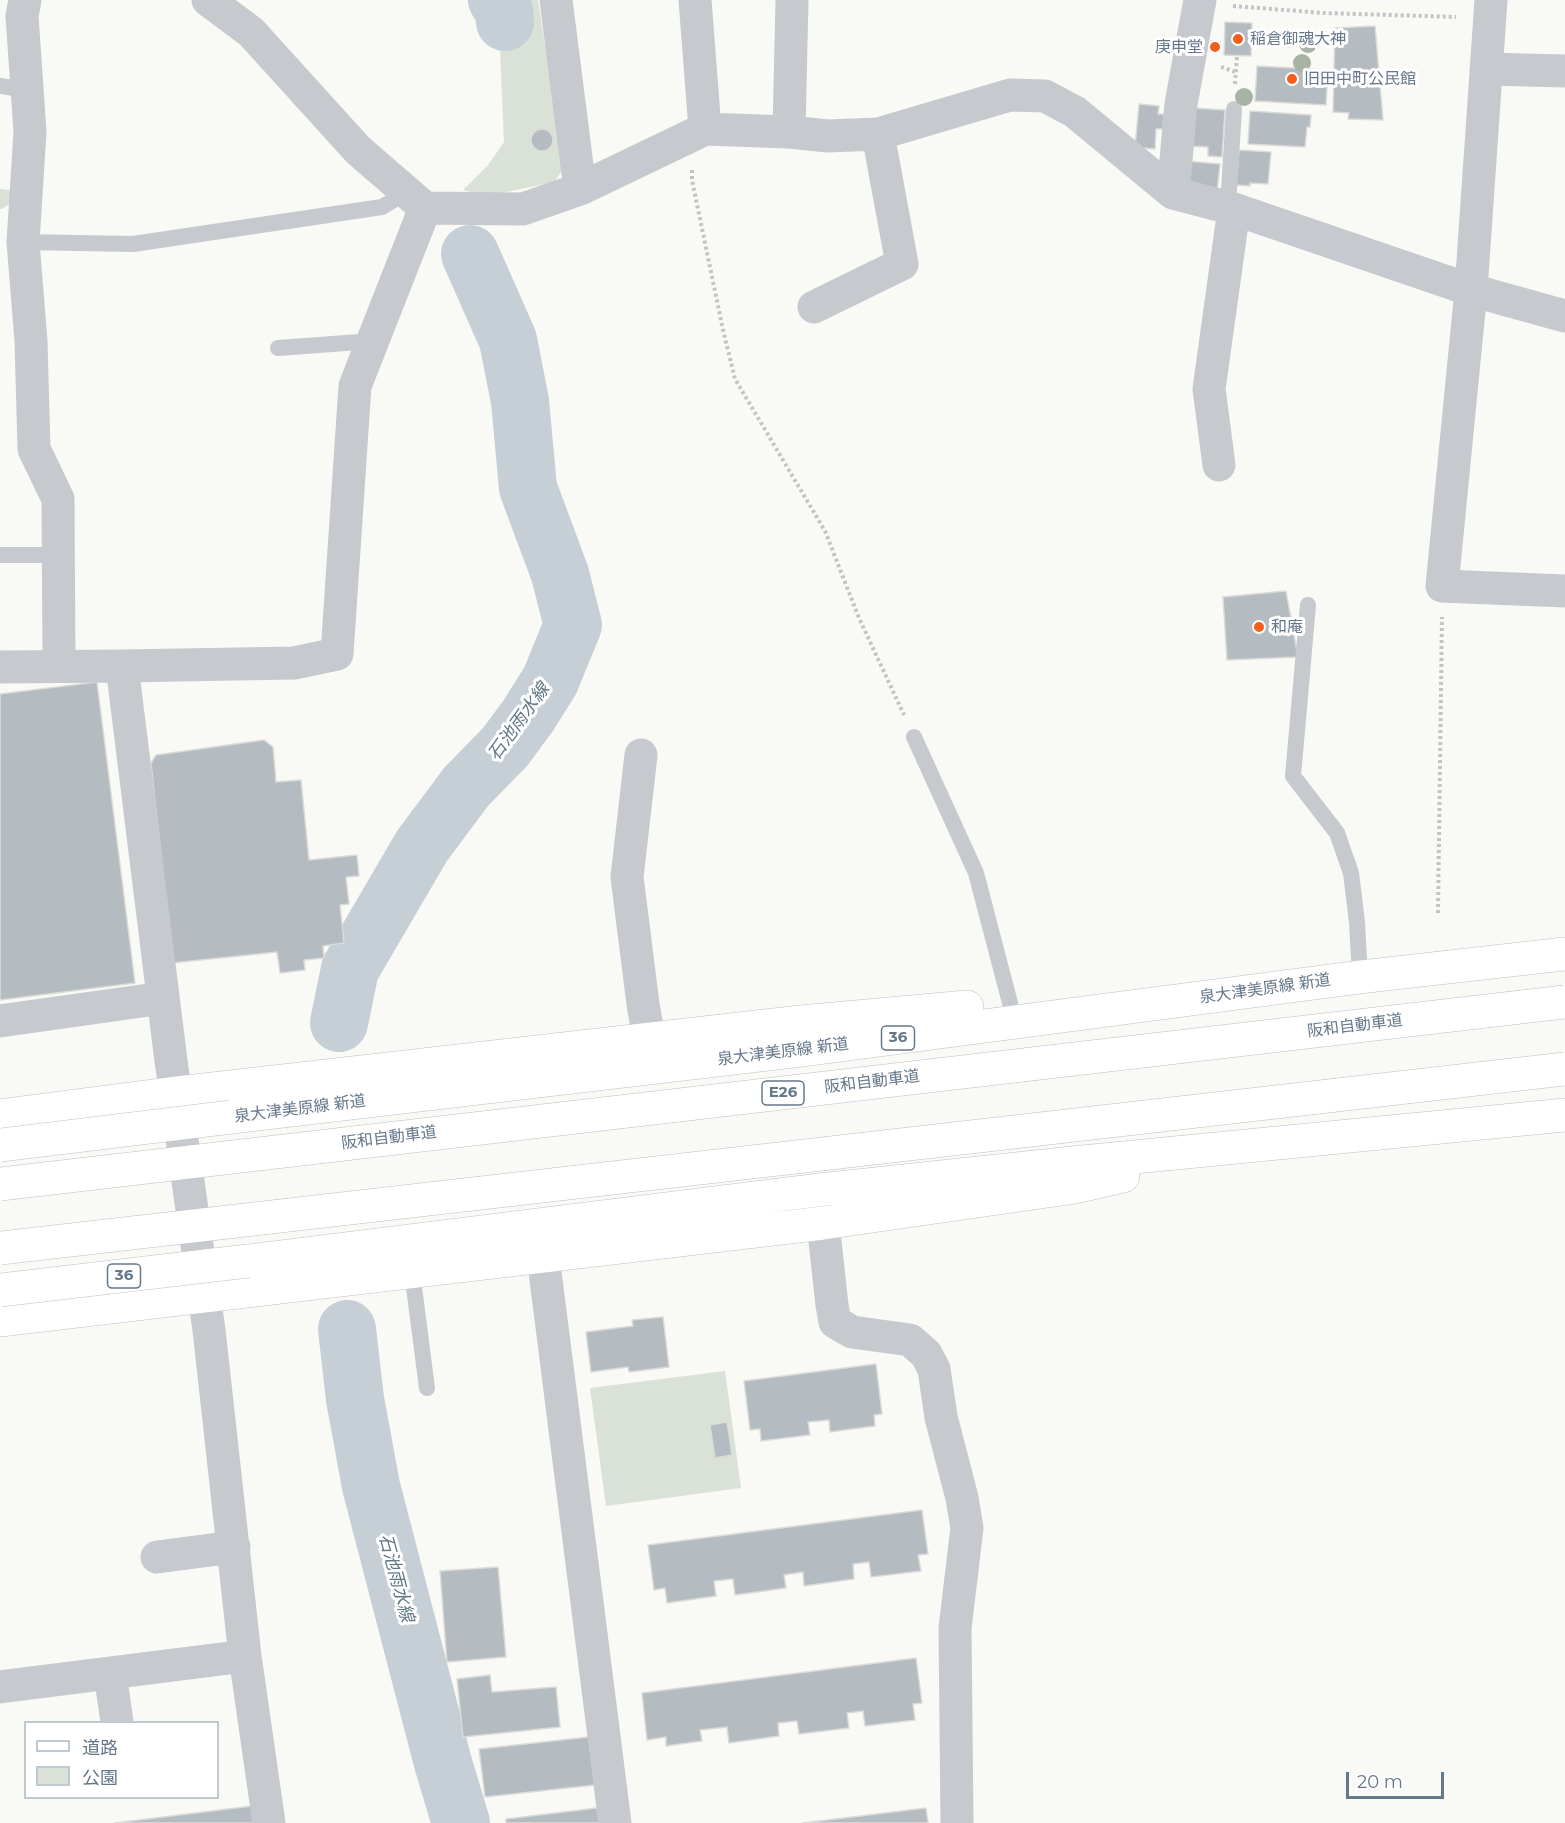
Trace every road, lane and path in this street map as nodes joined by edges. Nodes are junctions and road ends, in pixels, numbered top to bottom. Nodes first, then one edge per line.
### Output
1 (25, 0) edge
2 (208, 0) edge
3 (556, 0) edge
4 (695, 0) edge
5 (792, 0) edge
6 (1200, 2) edge
7 (1490, 9) edge
8 (1486, 69) junction
9 (1565, 71) edge
10 (13, 88) edge
11 (1234, 109) dead end
12 (698, 132) junction
13 (789, 132) junction
14 (878, 134) junction
15 (580, 189) junction
16 (1173, 193) junction
17 (416, 200) junction
18 (1231, 208) junction
19 (16, 229) edge
20 (1471, 290) junction
21 (814, 307) dead end
22 (1565, 316) edge
23 (374, 340) junction
24 (278, 348) dead end
25 (1219, 465) dead end
26 (0, 555) edge
27 (58, 555) junction
28 (1442, 586) junction
29 (1565, 591) edge
30 (1308, 605) dead end
31 (59, 666) junction
32 (122, 666) junction
33 (0, 667) edge
34 (914, 737) joint
35 (640, 754) dead end
36 (1438, 913) dead end
37 (1565, 954) edge
38 (1360, 977) junction
39 (1225, 994) junction
40 (163, 998) junction
41 (1565, 1002) edge
42 (1010, 1003) junction
43 (0, 1021) edge
44 (649, 1039) junction
45 (1565, 1068) edge
46 (176, 1093) junction
47 (1565, 1115) edge
48 (0, 1116) edge
49 (1281, 1143) junction
50 (0, 1145) edge
51 (0, 1184) edge
52 (823, 1223) junction
53 (0, 1248) edge
54 (543, 1256) junction
55 (412, 1272) junction
56 (0, 1290) edge
57 (204, 1296) junction
58 (0, 1320) edge
59 (426, 1388) dead end
60 (234, 1547) junction
61 (157, 1557) dead end
62 (245, 1656) junction
63 (110, 1673) junction
64 (0, 1687) edge
65 (117, 1721) edge
66 (269, 1823) edge
67 (615, 1823) edge
68 (957, 1823) edge

1 - 10 street
2 - 17 street
3 - 15 street
4 - 12 street
5 - 13 street
6 - 7 path
6 - 16 street
7 - 8 street
8 - 9 street
8 - 20 street
10 - 19 street
11 - 18 lane
12 - 13 street
12 - 15 street
12 - 34 path
13 - 14 street
14 - 16 street
14 - 21 street
15 - 17 street
16 - 18 street
17 - 19 lane
17 - 23 street
18 - 20 street
18 - 25 street
19 - 27 street
20 - 22 street
20 - 28 street
23 - 24 lane
23 - 32 street
26 - 27 lane
27 - 31 street
28 - 29 street
28 - 36 path
30 - 38 lane
31 - 32 street
31 - 33 street
32 - 40 street
34 - 42 lane
35 - 44 street
37 - 38 main road, 泉大津美原線 新道 / 36
38 - 39 main road, 泉大津美原線 新道 / 36
39 - 42 main road, 36
39 - 50 main road, 泉大津美原線 新道 / 36, bridge
40 - 43 street
40 - 46 street
41 - 51 main road, 阪和自動車道 / E26, bridge
42 - 44 main road, 36
44 - 46 main road, 36
45 - 53 main road, bridge
46 - 48 main road, 36
46 - 57 street
47 - 49 main road, 36
49 - 52 main road, 36
49 - 56 main road, 36, bridge
52 - 54 main road, 36
52 - 68 street
54 - 55 main road, 36
54 - 67 street
55 - 57 main road, 36
55 - 59 lane
57 - 58 main road, 36
57 - 60 street
60 - 61 street
60 - 62 street
62 - 63 street
62 - 66 street
63 - 64 street
63 - 65 street

